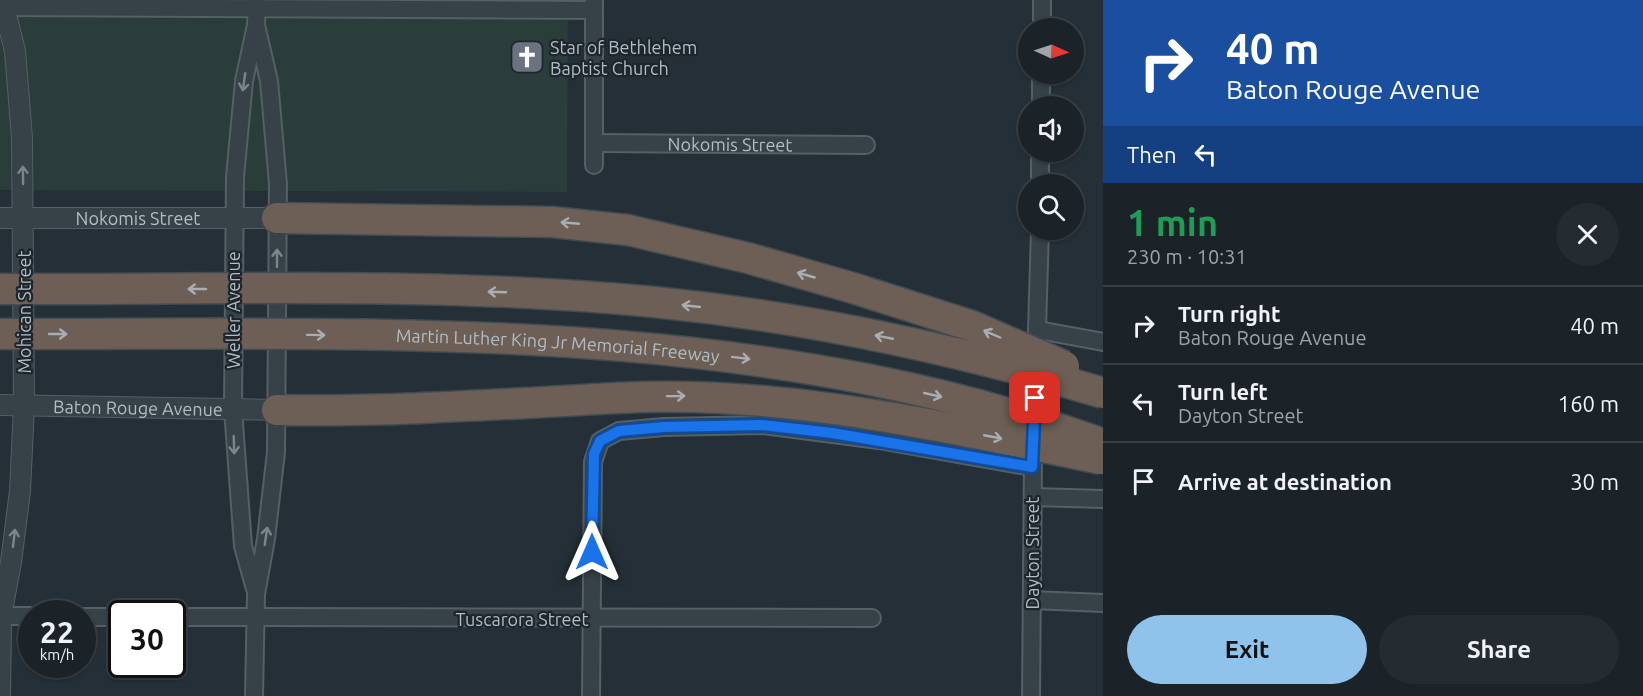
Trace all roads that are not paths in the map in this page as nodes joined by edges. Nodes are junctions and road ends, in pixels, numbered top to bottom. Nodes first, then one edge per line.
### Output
1 (1042, 0) edge
2 (257, 4) edge
3 (594, 5) edge
4 (2, 10) edge
5 (1042, 18) edge
6 (256, 25) junction
7 (594, 144) junction
8 (866, 146) dead end
9 (594, 165) dead end
10 (0, 218) edge
11 (24, 218) junction
12 (234, 218) junction
13 (277, 218) junction
14 (1040, 240) edge
15 (0, 289) edge
16 (1038, 330) junction
17 (0, 334) edge
18 (1103, 342) edge
19 (1103, 382) edge
20 (1103, 393) edge
21 (0, 405) edge
22 (24, 406) junction
23 (233, 409) junction
24 (277, 410) junction
25 (1103, 444) edge
26 (1103, 460) edge
27 (1032, 467) junction
28 (1033, 497) junction
29 (1103, 499) edge
30 (256, 594) junction
31 (1032, 600) junction
32 (1103, 603) edge
33 (0, 615) edge
34 (18, 616) edge
35 (186, 617) edge
36 (256, 618) junction
37 (872, 618) dead end
38 (592, 619) junction
39 (0, 696) edge
40 (254, 696) edge
41 (591, 696) edge
42 (1031, 696) edge

1 - 5 street
2 - 3 street
2 - 4 street
2 - 6 street, Weller Avenue
3 - 7 street
11 -> 4 street, Mohican Street
6 -> 12 street, Weller Avenue
6 - 13 street, Weller Avenue
7 - 8 street, Nokomis Street
7 - 9 street
10 - 11 street, Nokomis Street
11 - 12 street, Nokomis Street
11 - 22 street, Mohican Street
12 - 13 street, Nokomis Street
12 - 23 street, Weller Avenue
19 -> 13 highway, bridge
24 -> 13 street, Weller Avenue
14 - 16 street, Dayton Street
20 -> 15 highway, bridge
16 - 18 street
16 - 27 street, Dayton Street
17 -> 25 highway, Martin Luther King Jr Memorial Freeway, bridge
21 - 22 street, Baton Rouge Avenue
22 - 23 street, Baton Rouge Avenue
33 -> 22 street, Mohican Street
23 - 24 street, Baton Rouge Avenue
23 -> 30 street, Weller Avenue
24 -> 26 highway, bridge
30 -> 24 street, Weller Avenue
27 - 28 street, Dayton Street
27 - 38 street
28 - 29 street
28 - 31 street, Dayton Street
30 - 36 street, Weller Avenue
31 - 32 street
31 - 42 street, Dayton Street
33 - 34 street
33 - 39 street, Mohican Street
35 - 36 street, Tuscarora Street
36 - 38 street, Tuscarora Street
36 - 40 street, Weller Avenue
37 - 38 street, Tuscarora Street
38 - 41 street

